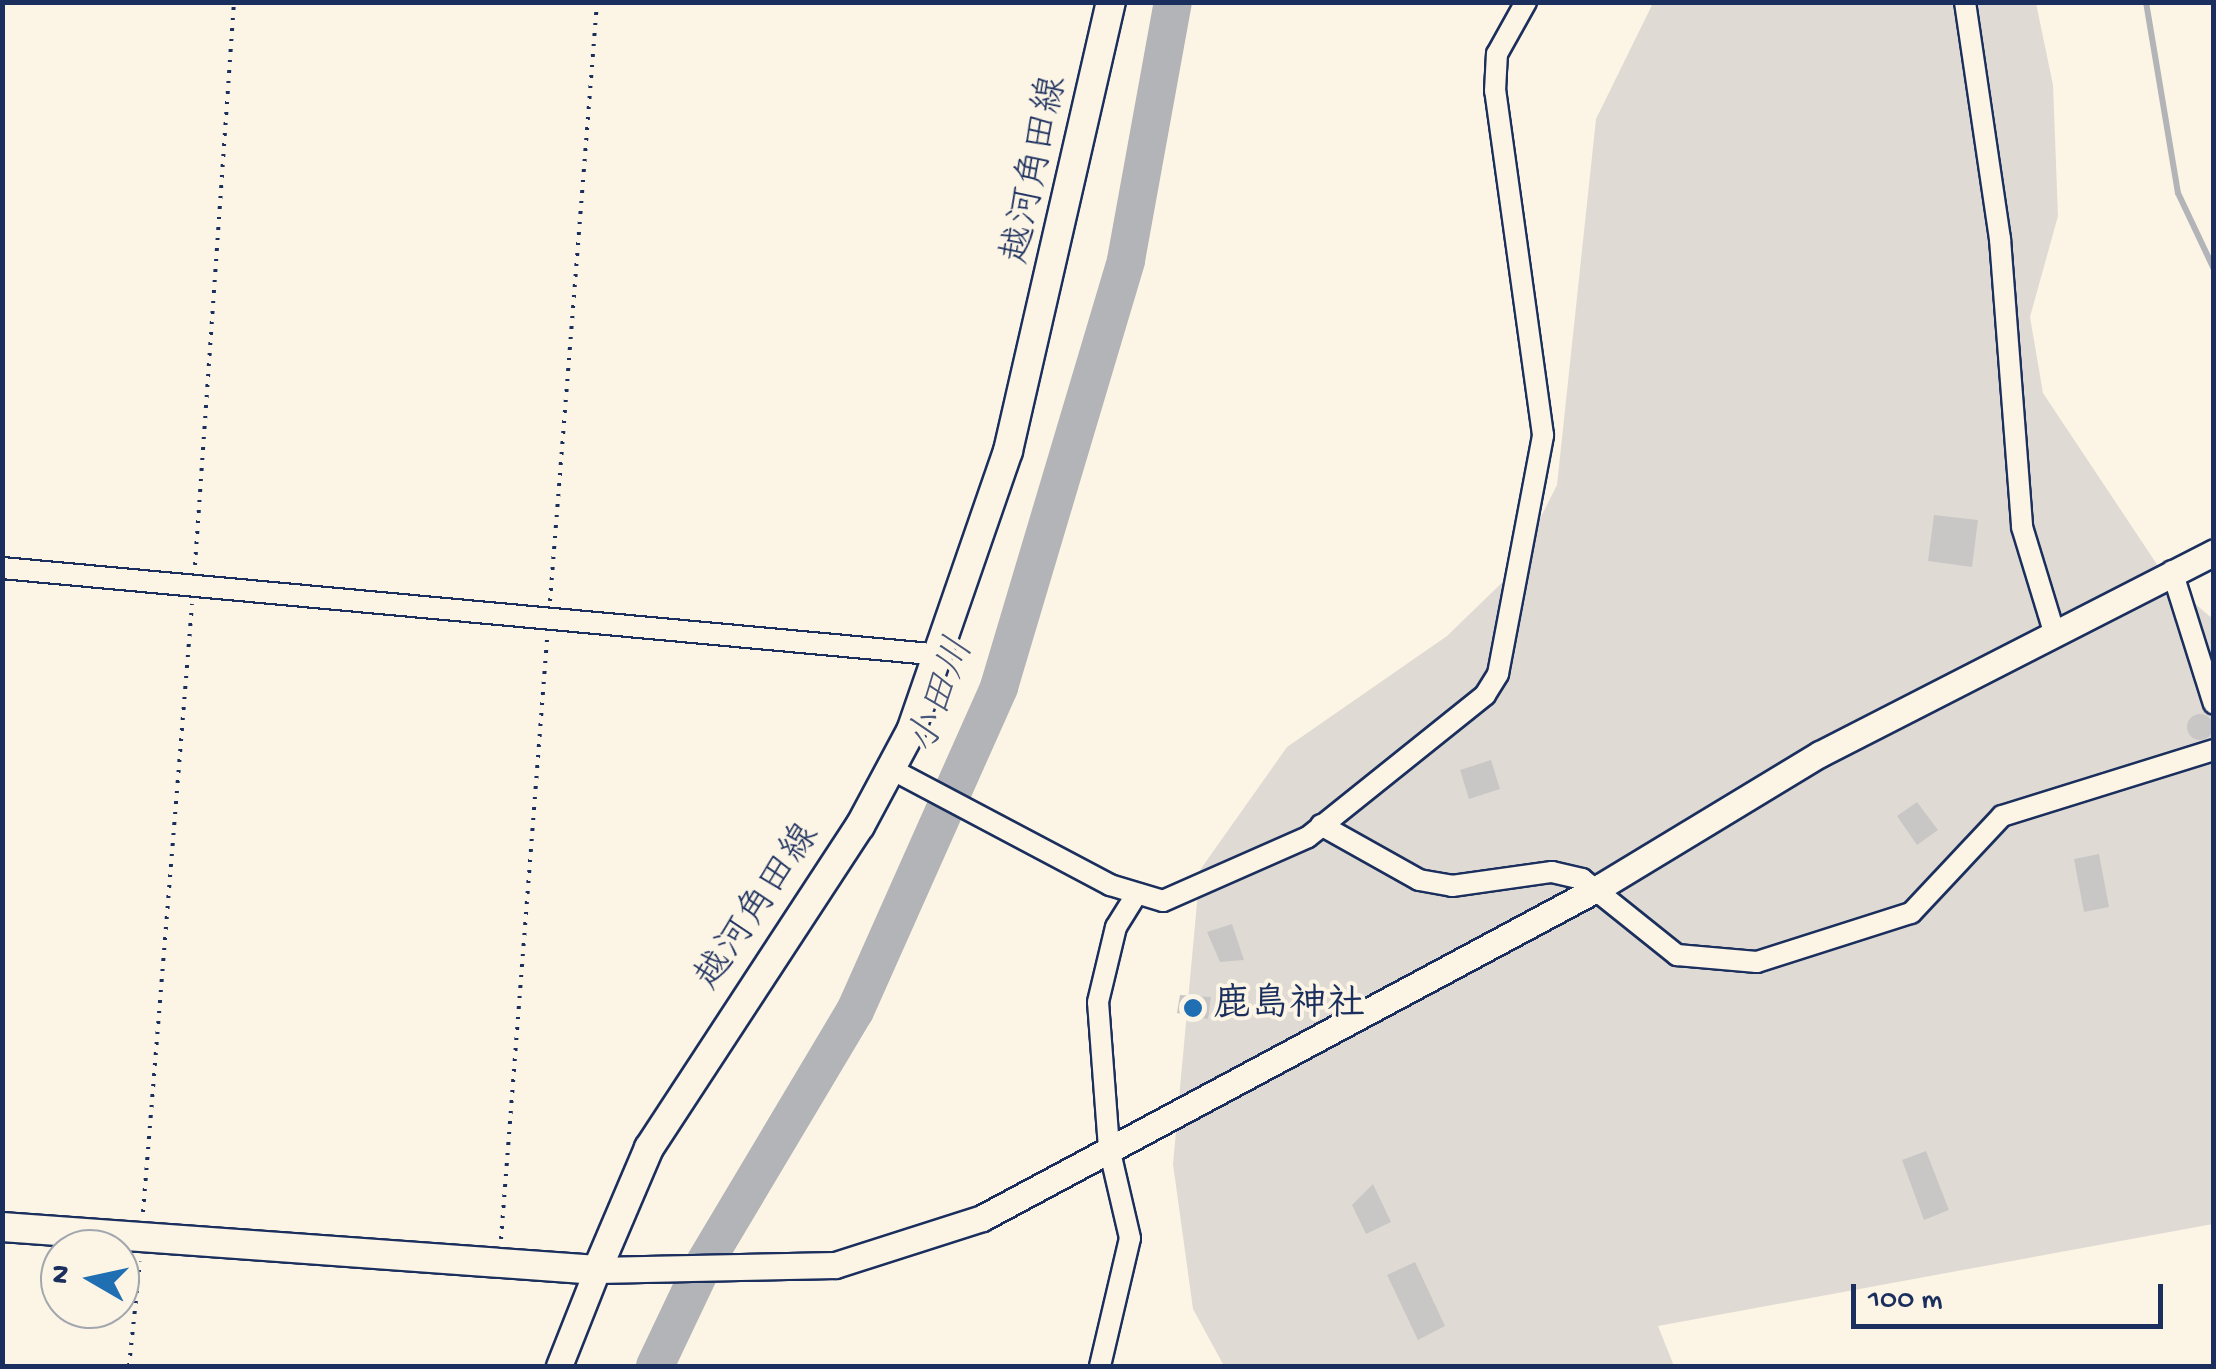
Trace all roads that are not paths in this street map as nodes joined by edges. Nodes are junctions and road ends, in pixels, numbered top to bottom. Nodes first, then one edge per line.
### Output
1 (1112, 2) edge
2 (1526, 2) edge
3 (1965, 2) edge
4 (2214, 552) edge
5 (2, 568) edge
6 (2172, 571) junction
7 (2055, 635) junction
8 (941, 655) junction
9 (2214, 704) edge
10 (2214, 750) edge
11 (893, 770) junction
12 (1321, 826) junction
13 (1600, 886) junction
14 (1136, 896) junction
15 (1109, 1148) junction
16 (2, 1227) edge
17 (597, 1270) junction
18 (559, 1366) edge
19 (1100, 1366) edge

1 - 8 main road, 越河角田線
2 - 12 street
3 - 7 street
4 - 6 street
5 - 8 street
6 - 7 street
6 - 9 street
7 - 13 street
8 - 11 main road, 越河角田線
10 - 13 street
11 - 14 street
11 - 17 main road, 越河角田線
12 - 13 street
12 - 14 street
13 - 15 street
14 - 15 street
15 - 17 street
15 - 19 street
16 - 17 main road
17 - 18 street

